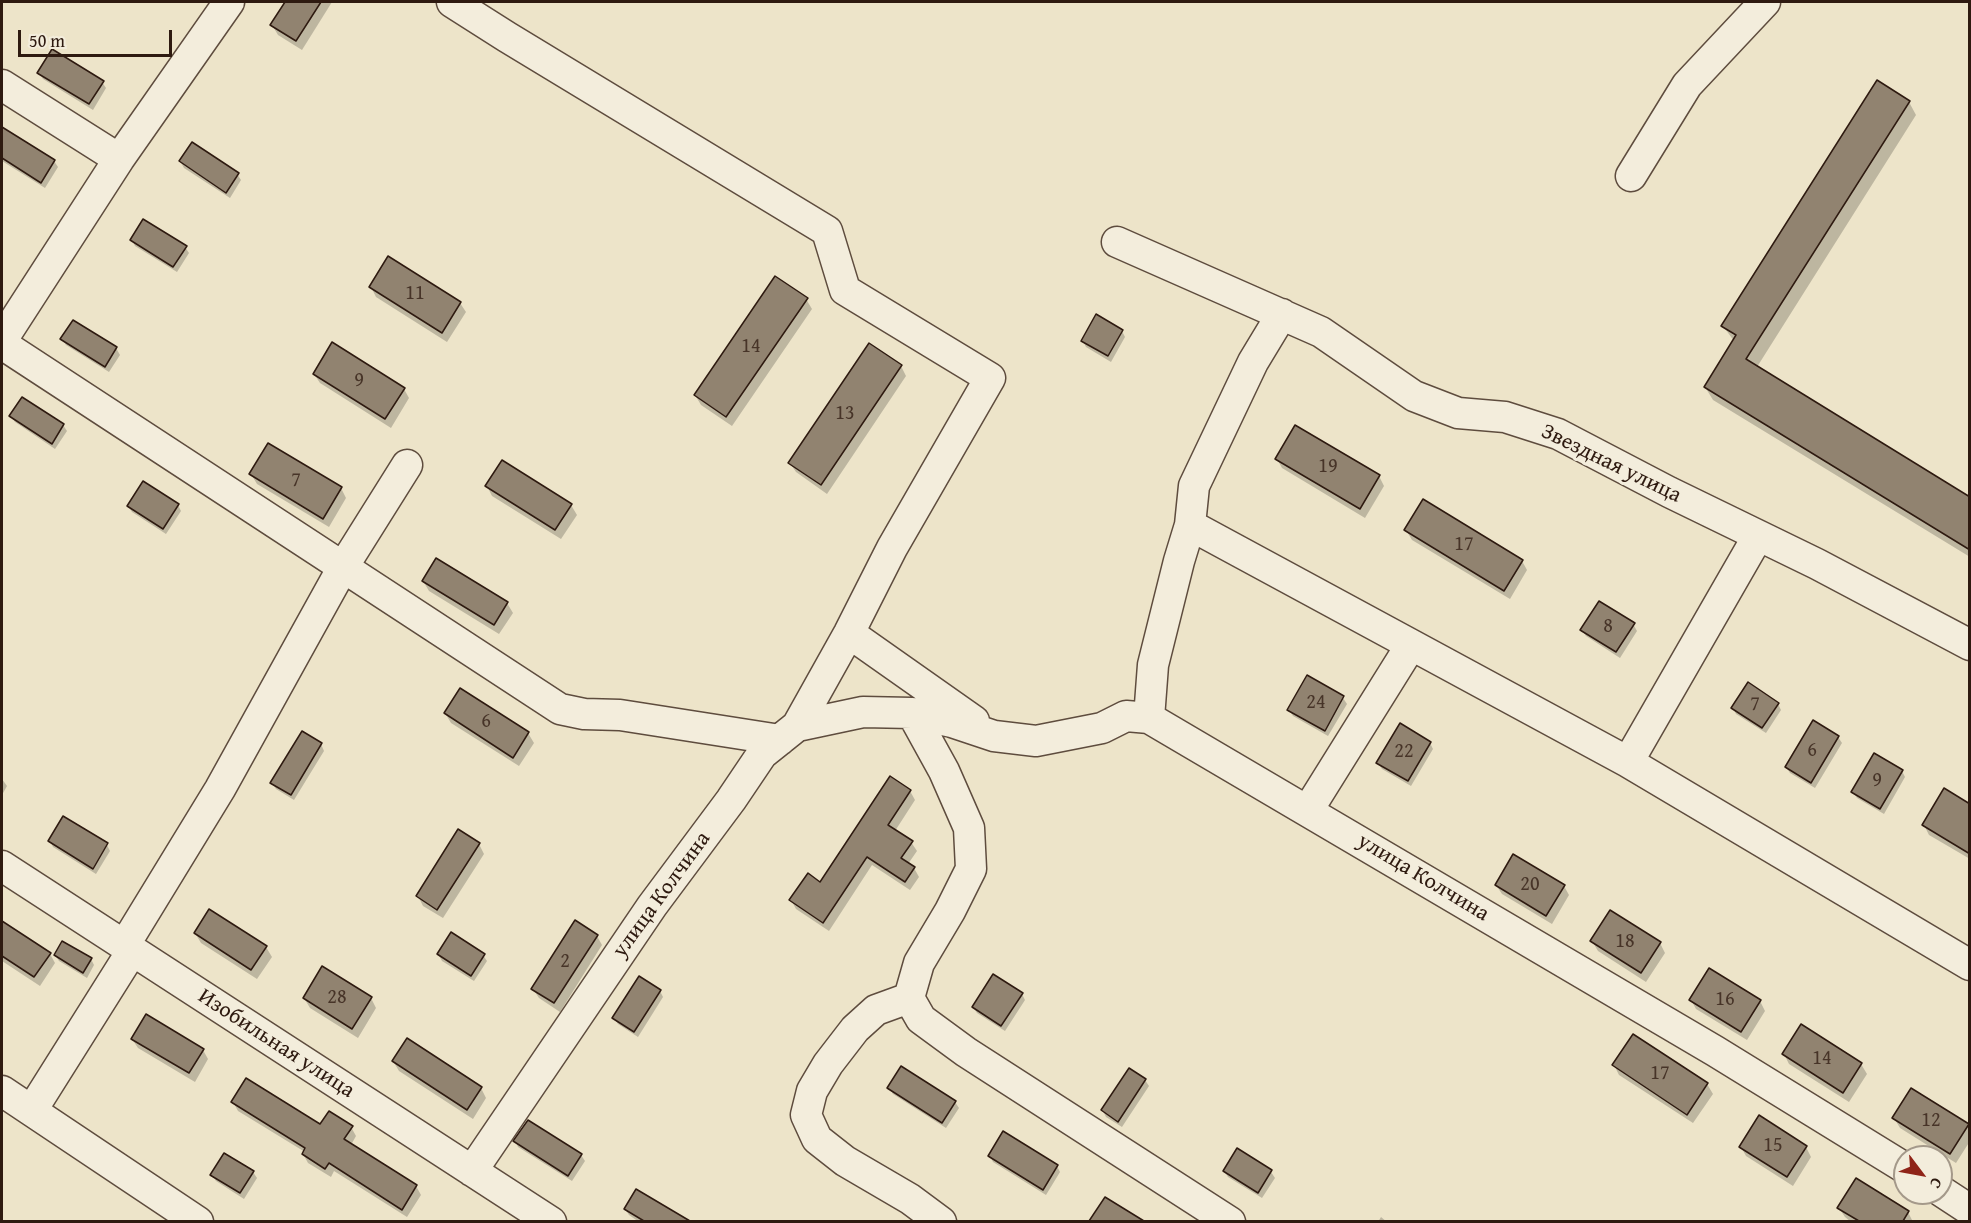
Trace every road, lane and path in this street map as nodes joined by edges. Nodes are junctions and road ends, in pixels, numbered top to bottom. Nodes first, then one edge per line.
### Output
1 (229, 2) edge
2 (452, 2) edge
3 (1766, 2) edge
4 (2, 85) edge
5 (119, 159) junction
6 (1631, 177) dead end
7 (1117, 242) dead end
8 (1282, 314) junction
9 (2, 342) edge
10 (406, 465) dead end
11 (1190, 525) junction
12 (1758, 536) junction
13 (343, 567) junction
14 (849, 633) junction
15 (1411, 645) junction
16 (1970, 645) edge
17 (912, 713) junction
18 (1149, 718) junction
19 (788, 733) junction
20 (994, 736) junction
21 (1628, 762) junction
22 (1308, 810) junction
23 (2, 866) edge
24 (128, 948) junction
25 (1970, 965) edge
26 (909, 998) junction
27 (2, 1091) edge
28 (32, 1110) junction
29 (1893, 1161) edge
30 (471, 1171) junction
31 (1953, 1199) edge
32 (1970, 1210) edge
33 (198, 1221) edge
34 (551, 1221) edge
35 (941, 1221) edge
36 (1230, 1221) edge

1 - 5 street
2 - 14 street
3 - 6 street
4 - 5 street
5 - 9 street
7 - 8 street, Звездная улица
8 - 11 street
8 - 12 street, Звездная улица
9 - 13 street
10 - 13 street
11 - 15 street
11 - 18 street
12 - 16 street, Звездная улица
12 - 21 street
13 - 19 street
13 - 24 street
14 - 19 street
14 - 20 street
15 - 21 street
15 - 22 street
17 - 19 street
17 - 20 street
17 - 26 street
18 - 20 street
18 - 22 street, улица Колчина
19 - 30 street, улица Колчина
21 - 25 street
22 - 29 street, улица Колчина
23 - 24 street, Изобильная улица
24 - 28 street
24 - 30 street, Изобильная улица
26 - 35 street
26 - 36 street
27 - 28 street
28 - 33 street
30 - 34 street, Изобильная улица
31 - 32 street

